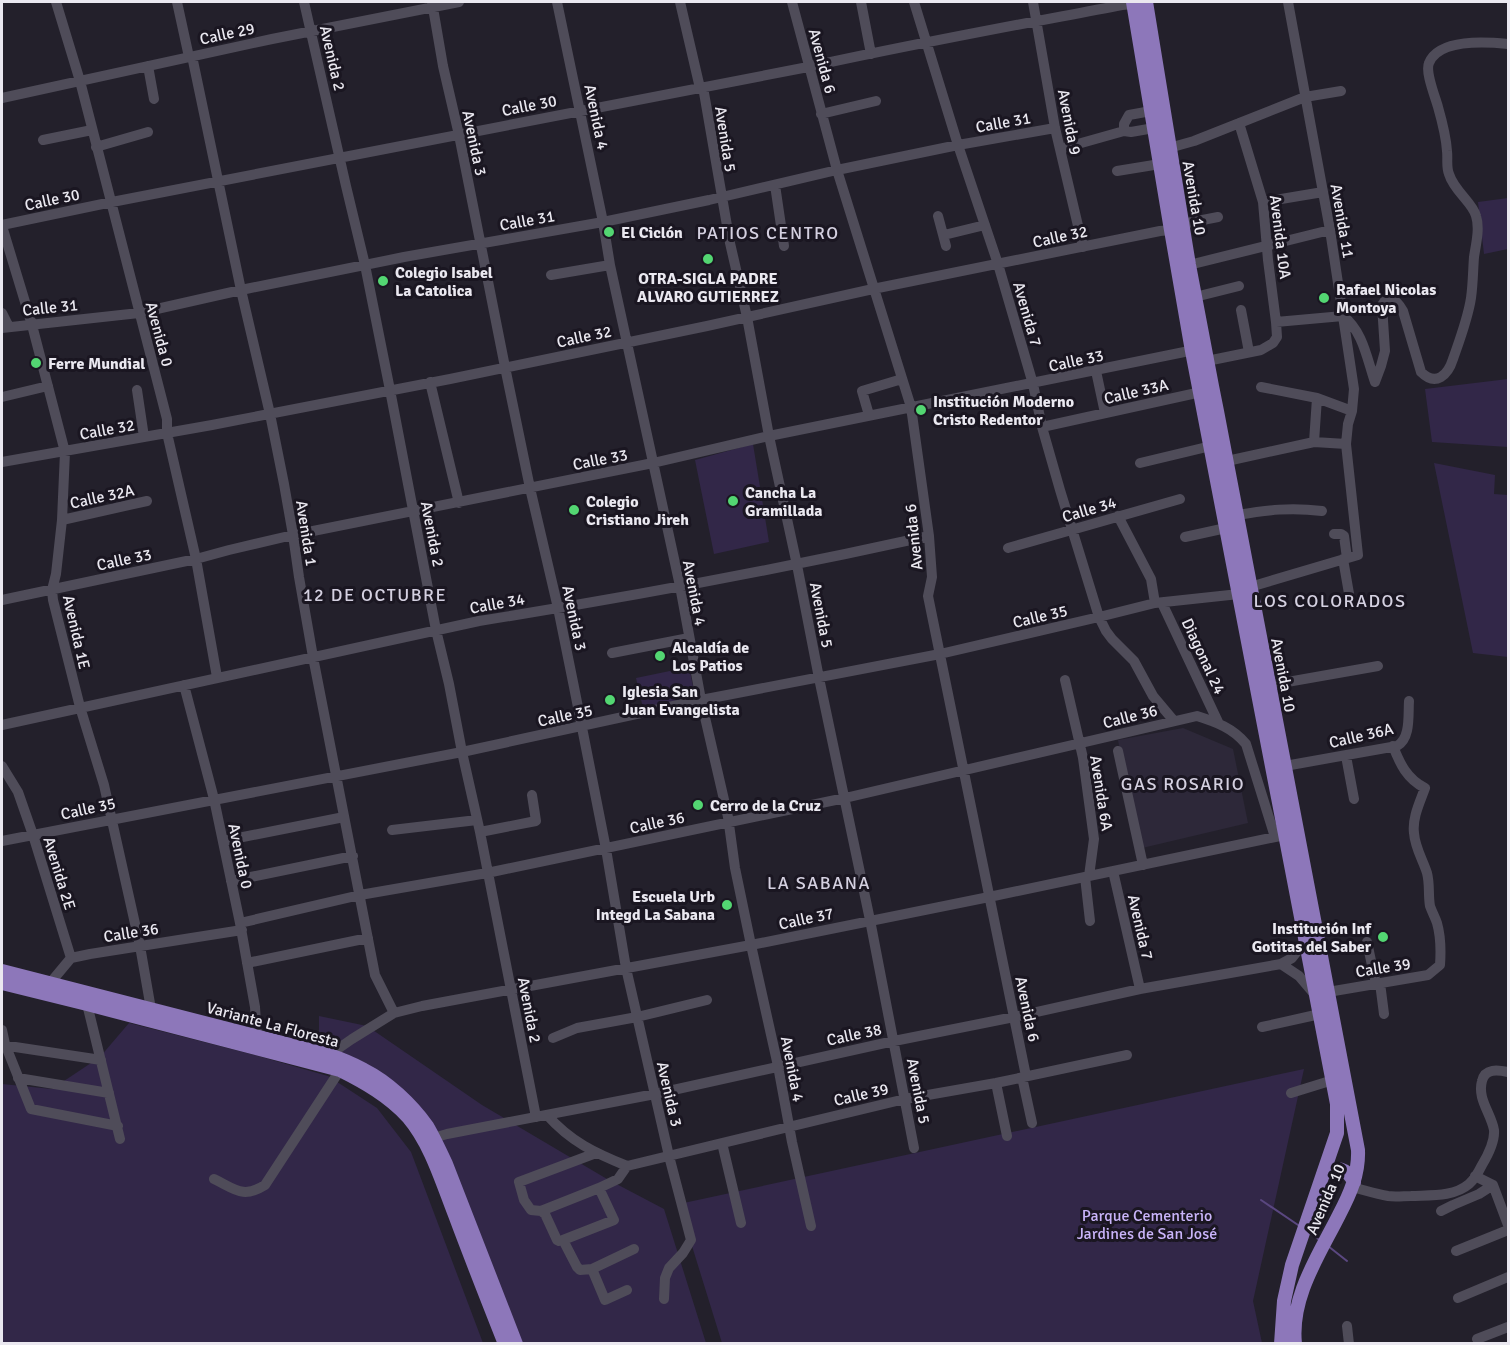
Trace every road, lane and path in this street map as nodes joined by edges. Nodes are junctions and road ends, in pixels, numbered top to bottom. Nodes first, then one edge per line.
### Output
1 (56, 2) edge
2 (177, 2) edge
3 (304, 2) edge
4 (459, 2) edge
5 (557, 2) edge
6 (680, 2) edge
7 (792, 2) edge
8 (861, 2) edge
9 (914, 2) edge
10 (1033, 2) edge
11 (1138, 2) edge
12 (1288, 2) edge
13 (433, 4) edge
14 (1037, 21) junction
15 (311, 31) junction
16 (926, 43) junction
17 (1509, 45) edge
18 (871, 54) junction
19 (191, 56) junction
20 (148, 66) junction
21 (808, 67) junction
22 (80, 81) junction
23 (701, 87) junction
24 (1341, 91) dead end
25 (1305, 97) junction
26 (2, 98) edge
27 (154, 99) dead end
28 (876, 101) dead end
29 (580, 111) junction
30 (1151, 111) junction
31 (821, 114) junction
32 (1239, 123) junction
33 (1055, 128) junction
34 (1154, 128) junction
35 (92, 130) junction
36 (1124, 131) junction
37 (148, 132) dead end
38 (459, 135) junction
39 (43, 140) dead end
40 (958, 145) junction
41 (96, 147) junction
42 (1169, 148) junction
43 (1060, 149) junction
44 (340, 158) junction
45 (1160, 164) junction
46 (837, 170) junction
47 (1118, 171) dead end
48 (219, 181) junction
49 (775, 185) junction
50 (1323, 192) junction
51 (722, 197) junction
52 (112, 202) junction
53 (1263, 202) junction
54 (938, 216) dead end
55 (1218, 217) dead end
56 (603, 222) junction
57 (985, 225) junction
58 (2, 226) edge
59 (1177, 227) junction
60 (1330, 230) junction
61 (480, 243) junction
62 (1268, 245) junction
63 (784, 246) dead end
64 (1083, 247) junction
65 (610, 264) junction
66 (998, 264) junction
67 (365, 265) junction
68 (1189, 265) junction
69 (551, 275) dead end
70 (1239, 286) dead end
71 (873, 289) junction
72 (241, 290) junction
73 (1195, 297) junction
74 (1241, 310) dead end
75 (2, 313) edge
76 (139, 313) junction
77 (1343, 316) junction
78 (747, 317) junction
79 (1276, 322) junction
80 (32, 325) junction
81 (5, 328) edge
82 (627, 342) junction
83 (1273, 343) joint
84 (1249, 352) junction
85 (1200, 356) junction
86 (505, 367) junction
87 (1096, 371) junction
88 (902, 379) junction
89 (430, 382) junction
90 (1033, 384) junction
91 (48, 386) junction
92 (1261, 387) dead end
93 (137, 390) dead end
94 (390, 390) junction
95 (1201, 392) junction
96 (2, 397) edge
97 (1317, 398) junction
98 (911, 407) junction
99 (1352, 411) junction
100 (1105, 413) junction
101 (270, 414) junction
102 (869, 416) junction
103 (1042, 427) junction
104 (167, 433) junction
105 (769, 436) junction
106 (144, 437) junction
107 (1314, 441) junction
108 (1346, 444) junction
109 (1210, 446) junction
110 (65, 452) junction
111 (1227, 461) junction
112 (2, 462) edge
113 (1140, 463) dead end
114 (653, 464) junction
115 (530, 489) junction
116 (1180, 499) dead end
117 (147, 501) dead end
118 (459, 503) junction
119 (1322, 511) dead end
120 (413, 512) junction
121 (1237, 515) junction
122 (1118, 516) junction
123 (63, 520) junction
124 (1226, 528) junction
125 (1073, 529) junction
126 (1334, 534) dead end
127 (293, 536) junction
128 (929, 537) junction
129 (1185, 537) dead end
130 (1008, 548) dead end
131 (1349, 557) junction
132 (196, 559) junction
133 (797, 565) junction
134 (680, 586) junction
135 (52, 590) junction
136 (1245, 590) junction
137 (2, 600) edge
138 (1159, 603) junction
139 (1351, 605) dead end
140 (558, 608) junction
141 (1099, 618) junction
142 (436, 630) junction
143 (689, 638) junction
144 (612, 653) dead end
145 (940, 654) junction
146 (312, 657) junction
147 (1378, 666) dead end
148 (217, 677) junction
149 (819, 678) junction
150 (1065, 680) dead end
151 (184, 685) junction
152 (1270, 685) junction
153 (701, 700) junction
154 (1409, 701) dead end
155 (80, 707) junction
156 (1174, 721) junction
157 (1218, 722) junction
158 (2, 725) edge
159 (581, 726) junction
160 (1079, 744) junction
161 (1394, 746) junction
162 (1118, 751) dead end
163 (462, 752) junction
164 (1346, 756) junction
165 (2, 766) edge
166 (1285, 766) junction
167 (963, 771) junction
168 (337, 775) junction
169 (532, 795) dead end
170 (845, 798) junction
171 (214, 799) junction
172 (1354, 799) dead end
173 (344, 817) junction
174 (111, 819) junction
175 (477, 820) junction
176 (728, 822) junction
177 (392, 830) dead end
178 (480, 832) junction
179 (33, 835) junction
180 (1286, 835) junction
181 (2, 841) edge
182 (223, 841) junction
183 (606, 849) junction
184 (353, 856) junction
185 (1143, 865) junction
186 (1113, 871) junction
187 (487, 873) junction
188 (1087, 876) junction
189 (231, 880) junction
190 (360, 896) junction
191 (988, 897) junction
192 (870, 920) junction
193 (1090, 921) dead end
194 (241, 927) junction
195 (368, 938) junction
196 (1306, 940) junction
197 (1367, 942) dead end
198 (751, 945) junction
199 (140, 946) junction
200 (71, 958) junction
201 (248, 963) junction
202 (1281, 964) junction
203 (626, 968) junction
204 (2, 971) edge
205 (2, 983) edge
206 (1378, 983) junction
207 (46, 989) junction
208 (512, 989) junction
209 (1140, 989) junction
210 (1322, 994) junction
211 (706, 1000) dead end
212 (87, 1004) junction
213 (151, 1009) junction
214 (394, 1013) junction
215 (1320, 1014) junction
216 (1384, 1014) dead end
217 (637, 1017) junction
218 (1014, 1017) junction
219 (1262, 1027) dead end
220 (2, 1030) edge
221 (257, 1036) junction
222 (553, 1038) dead end
223 (894, 1041) junction
224 (3, 1045) edge
225 (1127, 1054) dead end
226 (329, 1055) junction
227 (101, 1060) junction
228 (778, 1066) junction
229 (340, 1070) junction
230 (1509, 1072) edge
231 (1024, 1077) junction
232 (18, 1078) junction
233 (1333, 1080) junction
234 (996, 1083) junction
235 (109, 1093) junction
236 (1291, 1093) dead end
237 (655, 1094) junction
238 (905, 1099) junction
239 (539, 1114) junction
240 (1032, 1123) dead end
241 (118, 1126) junction
242 (789, 1126) junction
243 (1007, 1136) dead end
244 (433, 1138) junction
245 (120, 1139) dead end
246 (722, 1143) junction
247 (914, 1148) dead end
248 (596, 1153) junction
249 (669, 1156) junction
250 (442, 1166) junction
251 (627, 1166) junction
252 (1324, 1174) junction
253 (1475, 1176) junction
254 (214, 1179) dead end
255 (1353, 1185) junction
256 (1493, 1185) junction
257 (599, 1188) junction
258 (541, 1211) junction
259 (1441, 1211) dead end
260 (741, 1223) dead end
261 (1509, 1225) edge
262 (811, 1226) dead end
263 (1509, 1230) edge
264 (563, 1240) junction
265 (634, 1249) dead end
266 (1456, 1251) dead end
267 (592, 1269) junction
268 (1509, 1277) edge
269 (627, 1290) dead end
270 (1458, 1298) dead end
271 (664, 1299) dead end
272 (1347, 1326) dead end
273 (1509, 1327) edge
274 (1477, 1340) dead end
275 (505, 1344) edge
276 (516, 1344) edge
277 (1281, 1344) edge
278 (1295, 1344) edge
279 (1348, 1344) edge

1 - 22 street, Avenida 0
2 - 19 street, Avenida 1
3 - 15 street, Avenida 2
4 - 13 street, Calle 29
5 - 29 street, Avenida 4
6 - 23 street, Avenida 5
7 - 21 street, Avenida 6
8 - 18 street
9 - 16 street, Avenida 7
10 - 14 street, Avenida 9
11 - 14 street, Calle 30
11 - 30 main road, Avenida 10
11 - 42 main road, Avenida 10
12 - 25 street, Avenida 11
13 - 15 street, Calle 29
13 - 38 street, Avenida 3
14 - 16 street, Calle 30
14 - 33 street, Avenida 9
15 - 19 street, Calle 29
15 - 44 street, Avenida 2
16 - 18 street, Calle 30
16 - 40 street, Avenida 7
17 - 77 street
18 - 21 street, Calle 30
19 - 20 street, Calle 29
19 - 48 street, Avenida 1
20 - 22 street, Calle 29
20 - 27 street
21 - 23 street, Calle 30
21 - 31 street, Avenida 6
22 - 26 street, Calle 29
22 - 35 street, Avenida 0
23 - 29 street, Calle 30
23 - 51 street, Avenida 5
24 - 25 street
25 - 32 street
25 - 50 street, Avenida 11
28 - 31 street
29 - 38 street, Calle 30
29 - 56 street, Avenida 4
30 - 34 main road, Avenida 10
30 - 36 street
31 - 46 street, Avenida 6
32 - 42 street
32 - 53 street, Avenida 10A
33 - 40 street, Calle 31
33 - 43 street, Avenida 9
34 - 36 street
34 - 45 main road, Avenida 10
35 - 39 street
35 - 41 street, Avenida 0
36 - 43 street
37 - 41 street
38 - 44 street, Calle 30
38 - 61 street, Avenida 3
40 - 46 street, Calle 31
40 - 57 street, Avenida 7
41 - 52 street, Avenida 0
42 - 59 main road, Avenida 10
43 - 64 street, Avenida 9
44 - 48 street, Calle 30
44 - 67 street, Avenida 2
45 - 47 street
45 - 59 main road, Avenida 10
46 - 49 street, Calle 31
46 - 71 street, Avenida 6
48 - 52 street, Calle 30
48 - 72 street, Avenida 1
49 - 51 street, Calle 31
49 - 63 street
50 - 53 street
50 - 60 street, Avenida 11
51 - 56 street, Calle 31
51 - 78 street, Avenida 5
52 - 58 street, Calle 30
52 - 76 street, Avenida 0
53 - 62 street, Avenida 10A
54 - 57 street
55 - 59 street, Calle 32
56 - 61 street, Calle 31
56 - 65 street, Avenida 4
57 - 66 street, Avenida 7
58 - 80 street, Avenida 1E
59 - 64 street, Calle 32
59 - 68 main road, Avenida 10
59 - 85 main road, Avenida 10
60 - 62 street
60 - 77 street, Avenida 11
61 - 67 street, Calle 31
61 - 86 street, Avenida 3
62 - 68 street
62 - 79 street, Avenida 10A
64 - 66 street, Calle 32
65 - 69 street
65 - 82 street, Avenida 4
66 - 71 street, Calle 32
66 - 90 street, Avenida 7
67 - 72 street, Calle 31
67 - 94 street, Avenida 2
68 - 73 main road, Avenida 10
70 - 73 street
71 - 78 street, Calle 32
71 - 88 street, Avenida 6
72 - 76 street, Calle 31
72 - 101 street, Avenida 1
73 - 85 main road, Avenida 10
74 - 84 street
75 - 81 street
76 - 80 street, Calle 31
76 - 104 street, Avenida 0
77 - 79 street
77 - 99 street, Avenida 11
78 - 82 street, Calle 32
78 - 105 street, Avenida 5
79 - 83 street, Avenida 10A
80 - 81 street, Calle 31
80 - 91 street, Avenida 1E
82 - 86 street, Calle 32
82 - 114 street, Avenida 4
83 - 84 street, Calle 33
84 - 85 street, Calle 33
85 - 87 street, Calle 33
85 - 95 main road, Avenida 10
85 - 111 main road, Avenida 10
86 - 89 street, Calle 32
86 - 115 street, Avenida 3
87 - 90 street, Calle 33
87 - 100 street
88 - 98 street, Avenida 6
88 - 102 street
89 - 94 street, Calle 32
89 - 118 street
90 - 98 street, Calle 33
90 - 103 street, Avenida 7
91 - 96 street
91 - 110 street, Avenida 1E
92 - 97 street
93 - 106 street
94 - 101 street, Calle 32
94 - 120 street, Avenida 2
95 - 100 street, Calle 33A
95 - 109 main road, Avenida 10
97 - 99 street
97 - 107 street
98 - 102 street, Calle 33
98 - 128 street, Avenida 6
99 - 108 street, Avenida 11
100 - 103 street, Calle 33A
101 - 104 street, Calle 32
101 - 127 street, Avenida 1
102 - 105 street, Calle 33
103 - 125 street, Avenida 7
104 - 106 street, Calle 32
104 - 132 street, Avenida 0
105 - 114 street, Calle 33
105 - 133 street, Avenida 5
106 - 110 street, Calle 32
107 - 108 street
107 - 111 street
108 - 131 street, Avenida 11
109 - 113 street
109 - 124 main road, Avenida 10
110 - 112 street, Calle 32
110 - 123 street, Avenida 1E
111 - 121 main road, Avenida 10
114 - 115 street, Calle 33
114 - 134 street, Avenida 4
115 - 118 street, Calle 33
115 - 140 street, Avenida 3
116 - 122 street, Calle 34
117 - 123 street, Calle 32A
118 - 120 street, Calle 33
119 - 121 street
120 - 127 street, Calle 33
120 - 142 street, Avenida 2
121 - 136 main road, Avenida 10
122 - 125 street, Calle 34
122 - 138 street, Diagonal 24
123 - 135 street, Avenida 1E
124 - 129 street
124 - 136 main road, Avenida 10
125 - 130 street, Calle 34
125 - 141 street, Avenida 7
126 - 131 street
127 - 132 street, Calle 33
127 - 146 street, Avenida 1
128 - 133 street, Calle 34
128 - 145 street, Avenida 6
131 - 136 street, Calle 35
131 - 139 street
132 - 135 street, Calle 33
132 - 148 street, Avenida 0
133 - 134 street, Calle 34
133 - 149 street, Avenida 5
134 - 140 street, Calle 34
134 - 143 street, Avenida 4
135 - 137 street, Calle 33
135 - 155 street, Avenida 1E
136 - 138 street, Calle 35
136 - 152 main road, Avenida 10
136 - 180 main road, Avenida 10
138 - 141 street, Calle 35
138 - 157 street, Diagonal 24
140 - 142 street, Calle 34
140 - 159 street, Avenida 3
141 - 145 street, Calle 35
141 - 156 street, Avenida 7
142 - 146 street, Calle 34
142 - 163 street, Avenida 2
143 - 144 street
143 - 153 street, Avenida 4
145 - 149 street, Calle 35
145 - 167 street, Avenida 6
146 - 148 street, Calle 34
146 - 168 street, Avenida 1
147 - 152 street
148 - 151 street, Calle 34
149 - 153 street, Calle 35
149 - 170 street, Avenida 5
150 - 160 street, Avenida 6A
151 - 155 street, Calle 34
151 - 171 street, Avenida 0
152 - 166 main road, Avenida 10
153 - 159 street, Calle 35
153 - 176 street, Avenida 4
154 - 161 street, Calle 36A
155 - 158 street, Calle 34
155 - 174 street, Avenida 1E
156 - 157 street, Calle 36
156 - 160 street, Calle 36
157 - 180 street
159 - 163 street, Calle 35
159 - 183 street, Avenida 3
160 - 167 street, Calle 36
160 - 188 street, Avenida 6A
161 - 164 street, Calle 36A
161 - 206 street, Calle 39
162 - 185 street
163 - 168 street, Calle 35
163 - 175 street, Avenida 2
164 - 166 street, Calle 36A
164 - 172 street
165 - 179 street, Avenida 2E
166 - 180 main road, Avenida 10
167 - 170 street, Calle 36
167 - 191 street, Avenida 6
168 - 171 street, Calle 35
168 - 173 street, Avenida 1
169 - 178 street
170 - 176 street, Calle 36
170 - 192 street, Avenida 5
171 - 174 street, Calle 35
171 - 182 street, Avenida 0
173 - 182 street
173 - 184 street, Avenida 1
174 - 179 street, Calle 35
174 - 199 street, Avenida 1E
175 - 177 street
175 - 178 street, Avenida 2
176 - 183 street, Calle 36
176 - 198 street, Avenida 4
178 - 187 street, Avenida 2
179 - 181 street, Calle 35
179 - 200 street, Avenida 2E
180 - 185 street, Calle 37
180 - 196 main road, Avenida 10
180 - 210 main road, Avenida 10
182 - 189 street, Avenida 0
183 - 187 street, Calle 36
183 - 203 street, Avenida 3
184 - 189 street
184 - 190 street, Avenida 1
185 - 186 street, Calle 37
186 - 188 street, Calle 37
186 - 209 street, Avenida 7
187 - 190 street, Calle 36
187 - 208 street, Avenida 2
188 - 191 street, Calle 37
188 - 193 street, Avenida 6A
189 - 194 street, Avenida 0
190 - 194 street, Calle 36
190 - 195 street, Avenida 1
191 - 192 street, Calle 37
191 - 218 street, Avenida 6
192 - 198 street, Calle 37
192 - 223 street, Avenida 5
194 - 199 street, Calle 36
194 - 201 street, Avenida 0
195 - 201 street
195 - 214 street, Avenida 1
196 - 202 street
196 - 210 main road, Avenida 10
197 - 206 street
198 - 203 street, Calle 37
198 - 228 street, Avenida 4
199 - 200 street, Calle 36
199 - 213 street, Avenida 1E
200 - 207 street
201 - 221 street, Avenida 0
202 - 209 street, Calle 38
202 - 210 street
203 - 208 street, Calle 37
203 - 217 street, Avenida 3
204 - 207 main road, Variante La Floresta
205 - 207 main road, Variante La Floresta
206 - 210 street, Calle 39
206 - 216 street
207 - 212 main road, Variante La Floresta
207 - 213 main road, Variante La Floresta
208 - 214 street, Calle 37
208 - 239 street, Avenida 2
209 - 218 street, Calle 38
210 - 215 main road, Avenida 10
210 - 255 main road, Avenida 10
211 - 217 street
212 - 227 street
212 - 229 main road, Variante La Floresta
213 - 221 main road, Variante La Floresta
214 - 226 street, Calle 37
215 - 219 street
215 - 233 main road, Avenida 10
217 - 222 street
217 - 237 street, Avenida 3
218 - 223 street, Calle 38
218 - 231 street, Avenida 6
220 - 224 street
221 - 226 main road, Variante La Floresta
223 - 228 street, Calle 38
223 - 238 street, Avenida 5
224 - 227 street
224 - 232 street
225 - 231 street, Calle 39
226 - 244 main road, Variante La Floresta
227 - 235 street
228 - 237 street, Calle 38
228 - 242 street, Avenida 4
229 - 250 main road, Variante La Floresta
229 - 254 street
230 - 253 street
231 - 234 street, Calle 39
231 - 240 street, Avenida 6
232 - 235 street
232 - 241 street
233 - 236 street
233 - 252 main road, Avenida 10
234 - 238 street, Calle 39
234 - 243 street
235 - 241 street
237 - 239 street, Calle 38
237 - 249 street, Avenida 3
238 - 242 street, Calle 39
238 - 247 street, Avenida 5
239 - 244 street, Calle 38
239 - 248 street
241 - 245 street
242 - 246 street, Calle 39
242 - 262 street, Avenida 4
244 - 250 main road, Variante La Floresta
246 - 249 street, Calle 39
246 - 260 street
248 - 251 street
248 - 258 street
249 - 251 street, Calle 39
249 - 271 street, Avenida 3
250 - 275 main road, Variante La Floresta
250 - 276 main road, Variante La Floresta
251 - 257 street
252 - 255 main road
252 - 277 main road, Avenida 10
253 - 255 street
253 - 256 street
255 - 278 main road, Avenida 10
256 - 259 street
256 - 261 street
257 - 258 street
257 - 264 street
258 - 264 street
263 - 266 street
264 - 267 street
265 - 267 street
267 - 269 street
268 - 270 street
272 - 279 street
273 - 274 street

